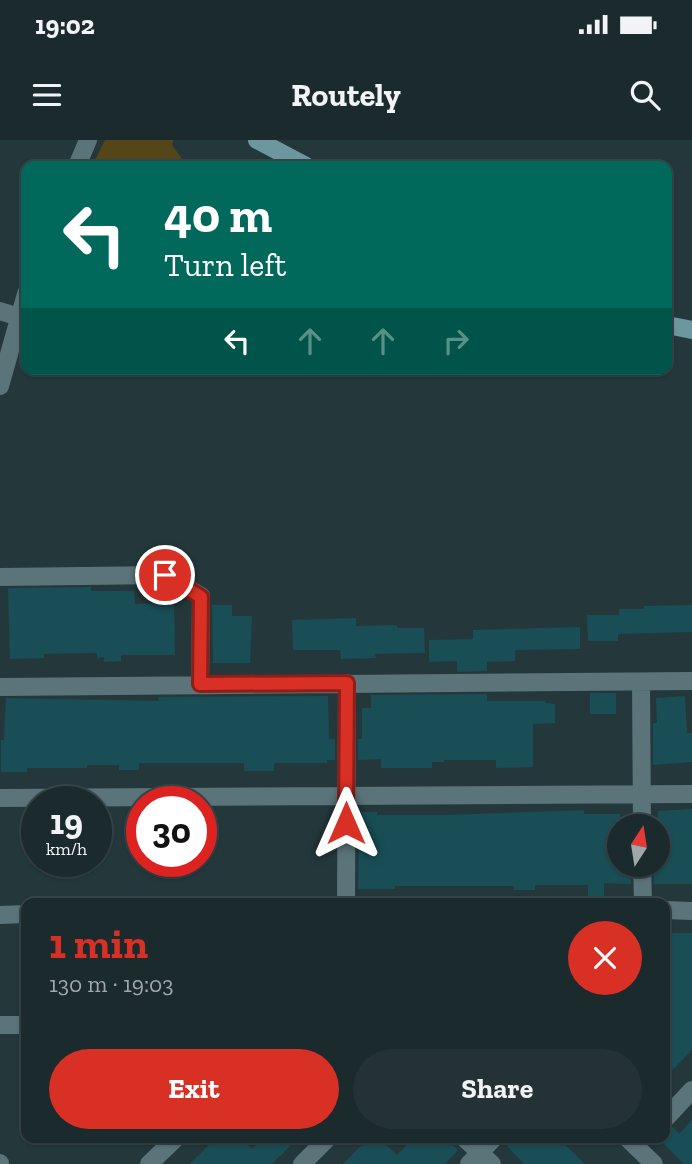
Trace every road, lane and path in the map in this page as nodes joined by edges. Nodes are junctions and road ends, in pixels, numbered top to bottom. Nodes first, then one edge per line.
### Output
1 (88, 140) edge
2 (257, 140) edge
3 (79, 161) edge
4 (297, 161) edge
5 (21, 310) edge
6 (0, 312) edge
7 (19, 317) junction
8 (672, 326) edge
9 (692, 330) edge
10 (0, 386) edge
11 (0, 577) edge
12 (692, 681) edge
13 (641, 682) junction
14 (347, 683) junction
15 (200, 684) junction
16 (0, 687) edge
17 (641, 794) junction
18 (692, 794) edge
19 (346, 796) junction
20 (0, 798) edge
21 (642, 814) edge
22 (642, 877) edge
23 (346, 898) edge
24 (643, 898) edge
25 (670, 910) edge
26 (692, 911) edge
27 (21, 914) edge
28 (0, 915) edge
29 (0, 1025) edge
30 (21, 1025) edge
31 (692, 1090) edge
32 (670, 1114) edge
33 (171, 1143) edge
34 (323, 1143) edge
35 (468, 1143) edge
36 (491, 1143) edge
37 (638, 1143) edge
38 (480, 1160) edge
39 (149, 1164) edge
40 (302, 1164) edge
41 (654, 1164) edge

1 - 3 street
2 - 4 main road
5 - 7 street
6 - 7 street
7 - 10 street
8 - 9 main road
11 - 15 street
12 - 13 street
13 - 14 street
13 - 17 street
14 - 15 street
14 - 19 street
15 - 16 street
17 - 18 street
17 - 19 street
17 - 21 street
19 - 20 street
19 - 23 street
22 - 24 street
25 - 26 street
27 - 28 street
29 - 30 street
31 - 32 street
33 - 39 street
34 - 40 street
35 - 38 street
36 - 38 street
37 - 41 street

